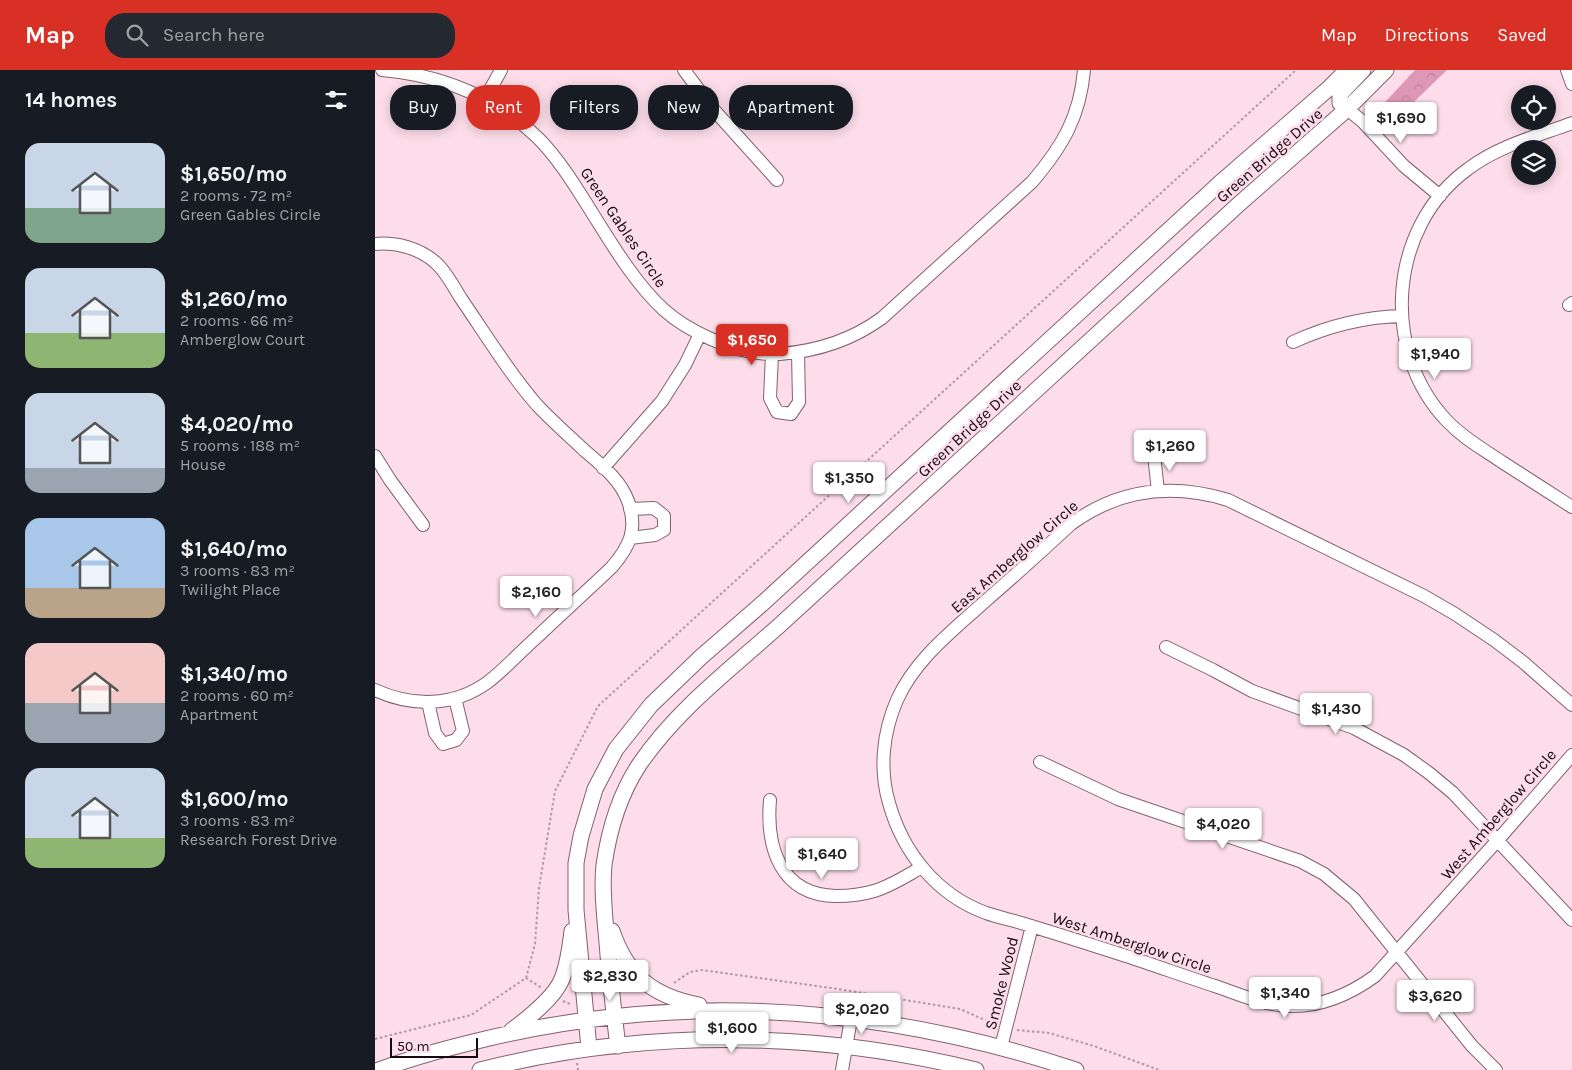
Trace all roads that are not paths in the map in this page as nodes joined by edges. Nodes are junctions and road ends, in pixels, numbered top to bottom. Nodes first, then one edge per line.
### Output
1 (382, 70) edge
2 (501, 70) edge
3 (684, 70) edge
4 (1084, 70) edge
5 (1347, 70) edge
6 (1363, 70) edge
7 (1386, 70) edge
8 (1567, 70) edge
9 (1572, 84) edge
10 (493, 85) edge
11 (466, 91) edge
12 (1347, 110) junction
13 (1572, 123) edge
14 (528, 130) edge
15 (777, 180) dead end
16 (1440, 196) junction
17 (375, 244) edge
18 (1401, 316) junction
19 (700, 334) junction
20 (1293, 342) dead end
21 (797, 352) junction
22 (772, 354) junction
23 (1154, 455) dead end
24 (375, 456) edge
25 (603, 468) junction
26 (1157, 491) junction
27 (1572, 507) edge
28 (630, 509) junction
29 (423, 525) dead end
30 (630, 538) junction
31 (1166, 647) dead end
32 (375, 690) edge
33 (455, 698) junction
34 (428, 702) junction
35 (1572, 705) edge
36 (1572, 755) edge
37 (1040, 762) dead end
38 (770, 800) dead end
39 (1497, 841) junction
40 (922, 867) junction
41 (604, 909) junction
42 (576, 910) junction
43 (1572, 920) edge
44 (1032, 926) junction
45 (1397, 952) junction
46 (729, 1010) junction
47 (614, 1017) junction
48 (851, 1019) junction
49 (585, 1020) junction
50 (508, 1033) junction
51 (618, 1046) junction
52 (847, 1047) junction
53 (1001, 1047) junction
54 (589, 1048) junction
55 (379, 1070) edge
56 (480, 1070) edge
57 (842, 1070) edge
58 (977, 1070) edge
59 (1076, 1070) edge
60 (1496, 1070) edge

1 - 11 street, Green Gables Circle
2 - 10 street
3 - 15 street
4 - 21 street, Green Gables Circle
5 - 42 main road, Green Bridge Drive
6 - 12 main road
7 - 12 main road, Green Bridge Drive
8 - 9 street
12 - 16 street
12 - 41 main road, Green Bridge Drive
13 - 16 street
14 - 19 street, Green Gables Circle
16 - 18 street
17 - 25 street
18 - 20 street
18 - 27 street
19 - 22 street, Green Gables Circle
19 - 25 street
21 - 22 street, Green Gables Circle
21 - 22 street
23 - 26 street
24 - 29 street
25 - 28 street
26 - 35 street, East Amberglow Circle
26 - 40 street, East Amberglow Circle
28 - 30 street
28 - 30 street
30 - 33 street
31 - 39 street
32 - 34 street
33 - 34 street
33 - 34 street
36 - 39 street, West Amberglow Circle
37 - 45 street
38 - 40 street
39 - 43 street
39 - 45 street, West Amberglow Circle
40 - 44 street, West Amberglow Circle
41 - 46 main road
41 - 47 main road, Green Bridge Drive
42 - 49 main road, Green Bridge Drive
42 - 50 main road
44 - 45 street, West Amberglow Circle
44 - 53 street, Smoke Wood
45 - 60 street
46 - 47 main road
46 - 48 main road
47 - 49 main road
47 - 51 main road, Green Bridge Drive
48 - 52 street
48 - 53 main road
49 - 50 main road
49 - 54 main road, Green Bridge Drive
50 - 55 main road
51 - 52 main road
51 - 54 main road
52 - 57 street
52 - 58 main road
53 - 59 main road
54 - 56 main road

